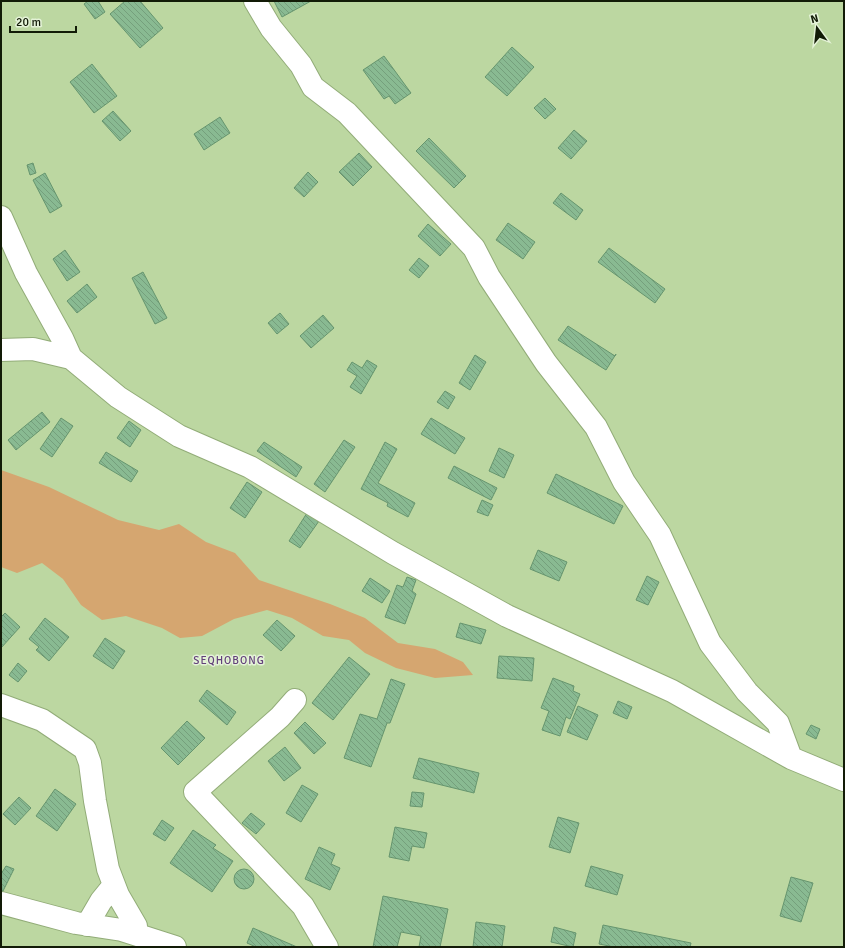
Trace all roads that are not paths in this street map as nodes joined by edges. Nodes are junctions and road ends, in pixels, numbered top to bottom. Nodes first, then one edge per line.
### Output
1 (255, 1) edge
2 (1, 217) edge
3 (1, 350) edge
4 (71, 358) junction
5 (295, 700) dead end
6 (1, 705) edge
7 (791, 758) junction
8 (844, 780) edge
9 (114, 885) junction
10 (1, 903) edge
11 (87, 925) junction
12 (135, 934) junction
13 (175, 947) edge
14 (327, 947) edge

1 - 7 street
2 - 4 street
3 - 4 street
4 - 7 street
5 - 14 street
6 - 9 street
7 - 8 street
9 - 11 street
9 - 12 street
10 - 11 street
11 - 12 street
12 - 13 street

